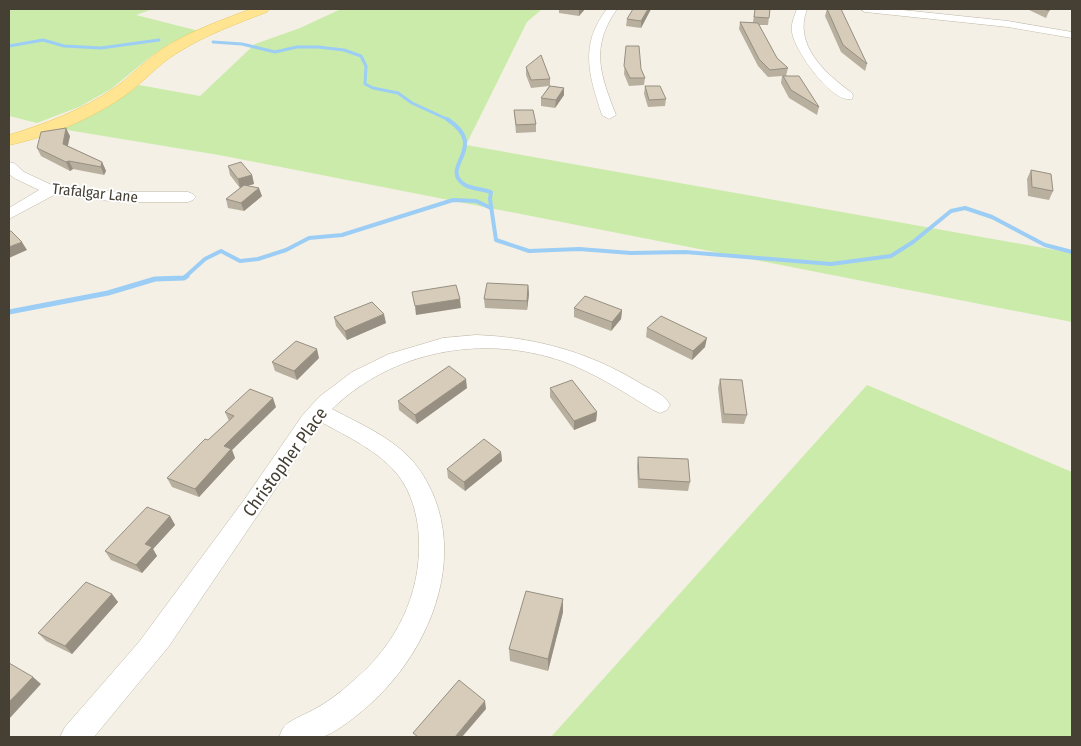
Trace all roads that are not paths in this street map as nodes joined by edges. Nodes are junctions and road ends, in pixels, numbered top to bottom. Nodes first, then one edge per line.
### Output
1 (262, 9) edge
2 (612, 9) edge
3 (802, 9) edge
4 (865, 9) edge
5 (1072, 35) edge
6 (847, 96) dead end
7 (609, 115) dead end
8 (9, 140) edge
9 (9, 166) edge
10 (51, 190) junction
11 (188, 198) dead end
12 (9, 214) edge
13 (660, 405) dead end
14 (318, 411) junction
15 (75, 737) edge
16 (294, 737) edge

1 - 8 main road
2 - 7 street
3 - 6 street
4 - 5 street
9 - 10 street, Trafalgar Lane
10 - 11 street, Trafalgar Lane
10 - 12 street
13 - 14 street, Christopher Place
14 - 15 street, Christopher Place
14 - 16 street

